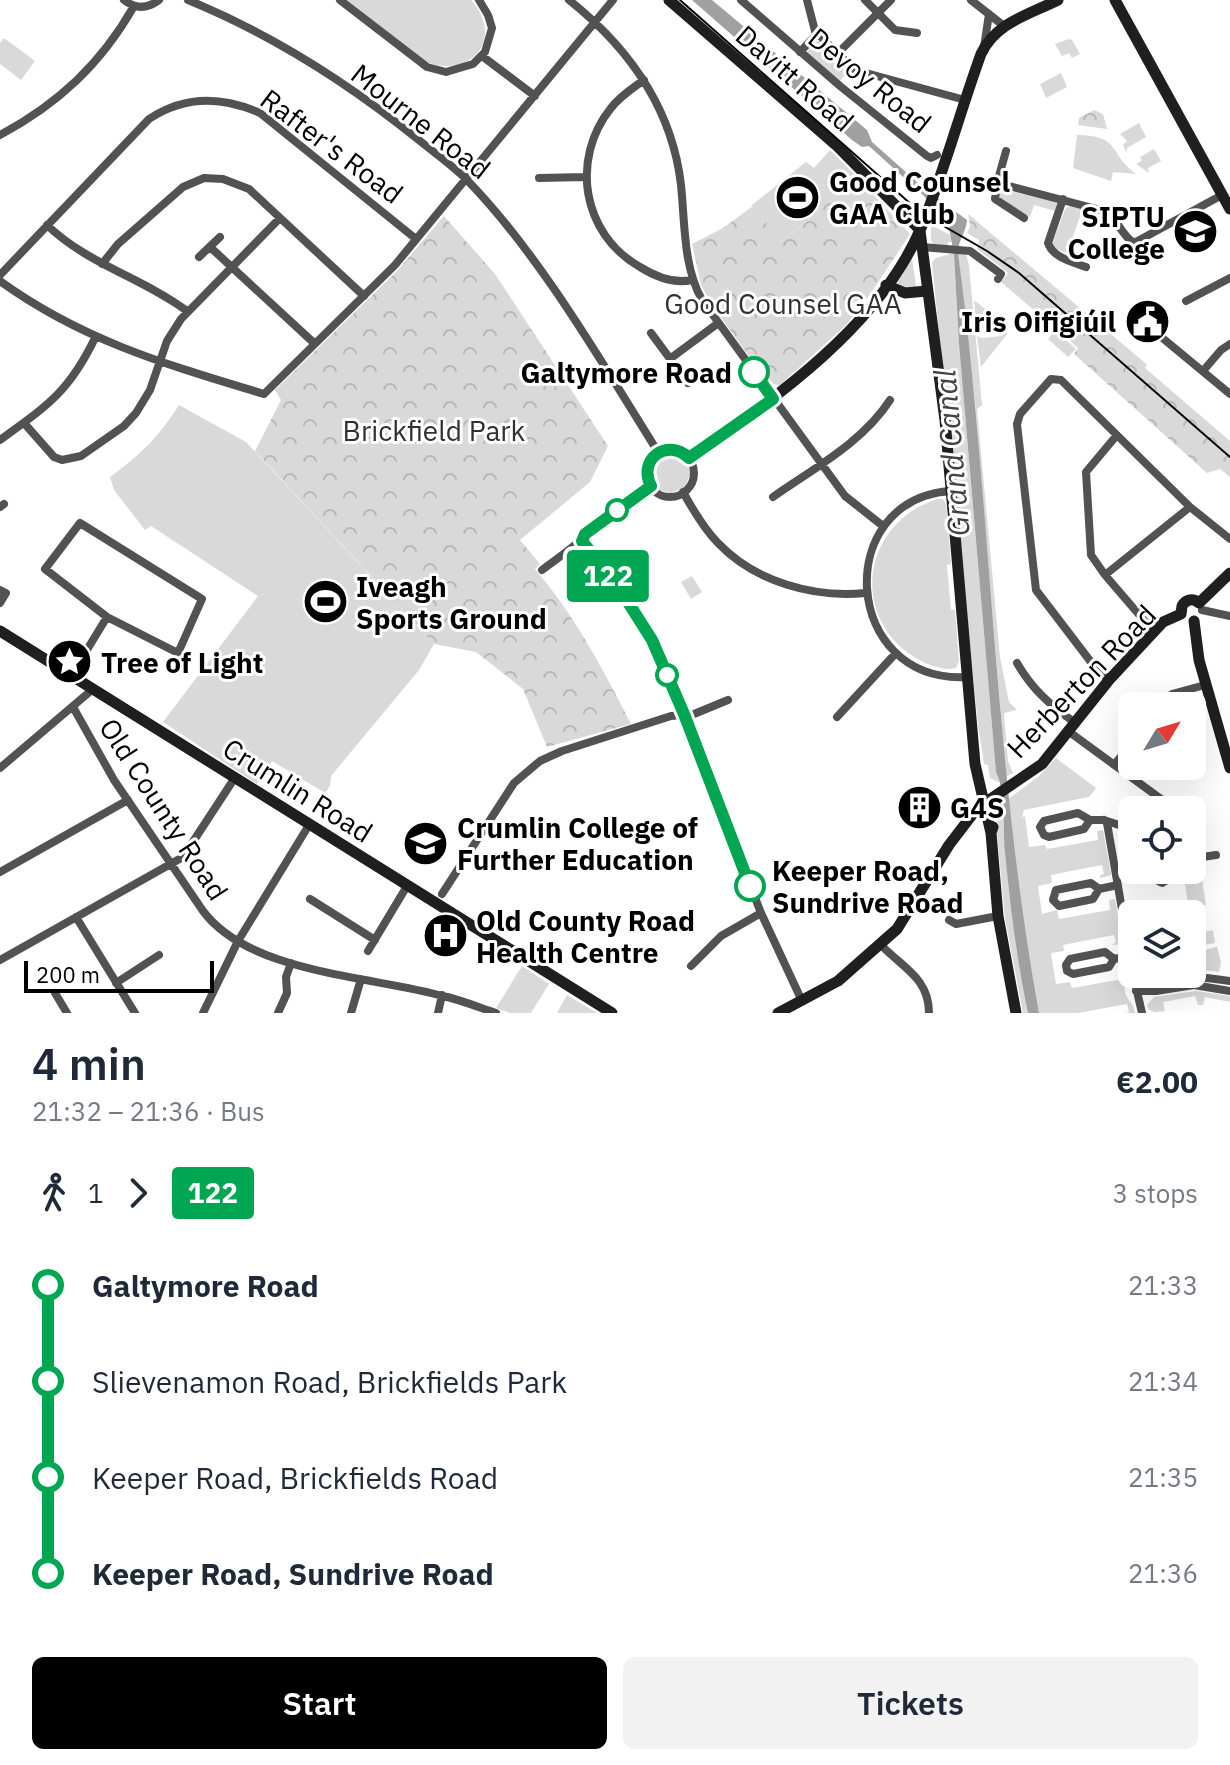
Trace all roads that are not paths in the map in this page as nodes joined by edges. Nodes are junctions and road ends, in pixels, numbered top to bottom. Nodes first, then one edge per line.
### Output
1 (124, 0) edge
2 (159, 0) edge
3 (188, 0) edge
4 (340, 0) edge
5 (479, 0) edge
6 (569, 0) edge
7 (613, 0) edge
8 (669, 0) edge
9 (741, 0) edge
10 (807, 0) edge
11 (865, 0) edge
12 (891, 0) edge
13 (971, 0) edge
14 (1058, 0) edge
15 (1115, 0) edge
16 (134, 6) junction
17 (877, 13) junction
18 (989, 14) junction
19 (595, 21) junction
20 (1004, 26) junction
21 (917, 33) dead end
22 (817, 34) junction
23 (984, 47) junction
24 (800, 52) junction
25 (838, 53) junction
26 (482, 56) junction
27 (855, 70) junction
28 (644, 80) junction
29 (840, 86) junction
30 (535, 96) junction
31 (965, 100) junction
32 (0, 135) edge
33 (1006, 151) dead end
34 (937, 155) dead end
35 (586, 177) junction
36 (539, 178) dead end
37 (466, 179) junction
38 (1037, 182) dead end
39 (997, 183) junction
40 (1038, 193) junction
41 (1222, 195) junction
42 (1063, 199) junction
43 (1230, 209) edge
44 (280, 218) junction
45 (1024, 218) dead end
46 (47, 225) junction
47 (920, 230) junction
48 (220, 237) dead end
49 (416, 239) junction
50 (210, 247) junction
51 (922, 247) junction
52 (947, 250) junction
53 (199, 257) dead end
54 (923, 261) junction
55 (102, 264) junction
56 (231, 267) junction
57 (1086, 267) dead end
58 (0, 275) edge
59 (1230, 278) edge
60 (998, 279) dead end
61 (692, 280) junction
62 (0, 281) edge
63 (886, 285) junction
64 (927, 291) junction
65 (364, 296) junction
66 (1186, 301) dead end
67 (187, 311) junction
68 (717, 324) junction
69 (651, 333) dead end
70 (1160, 336) dead end
71 (95, 338) junction
72 (314, 343) junction
73 (1230, 344) edge
74 (671, 358) junction
75 (160, 362) junction
76 (1203, 371) junction
77 (688, 383) dead end
78 (1230, 394) edge
79 (773, 399) junction
80 (890, 400) dead end
81 (24, 423) junction
82 (1117, 435) junction
83 (0, 440) edge
84 (658, 452) junction
85 (689, 458) junction
86 (820, 464) junction
87 (651, 486) junction
88 (951, 491) junction
89 (683, 492) junction
90 (773, 497) dead end
91 (1190, 507) junction
92 (883, 526) junction
93 (1230, 539) edge
94 (582, 541) junction
95 (542, 570) dead end
96 (1230, 573) edge
97 (1105, 575) junction
98 (0, 590) edge
99 (865, 593) junction
100 (0, 603) edge
101 (1201, 606) junction
102 (1181, 614) junction
103 (1230, 616) edge
104 (107, 617) junction
105 (1194, 621) junction
106 (0, 631) edge
107 (1154, 632) junction
108 (895, 654) junction
109 (1017, 663) dead end
110 (71, 676) junction
111 (967, 677) junction
112 (1109, 680) junction
113 (1205, 685) junction
114 (93, 689) junction
115 (1179, 692) edge
116 (728, 700) dead end
117 (73, 707) junction
118 (684, 714) junction
119 (837, 717) dead end
120 (1071, 726) junction
121 (1227, 747) edge
122 (1118, 760) edge
123 (1114, 765) junction
124 (0, 768) edge
125 (1230, 768) edge
126 (234, 779) junction
127 (1157, 796) edge
128 (128, 800) junction
129 (990, 800) junction
130 (1090, 820) junction
131 (1104, 820) junction
132 (309, 825) junction
133 (1118, 826) edge
134 (1118, 837) edge
135 (1110, 840) junction
136 (1216, 855) dead end
137 (1206, 860) edge
138 (171, 863) junction
139 (0, 872) edge
140 (1118, 885) junction
141 (407, 886) junction
142 (1099, 889) junction
143 (442, 894) dead end
144 (310, 899) dead end
145 (1121, 900) edge
146 (761, 913) junction
147 (998, 916) junction
148 (76, 917) junction
149 (949, 920) dead end
150 (375, 940) junction
151 (238, 941) junction
152 (881, 945) junction
153 (368, 951) dead end
154 (159, 955) dead end
155 (1118, 958) edge
156 (1114, 959) junction
157 (0, 960) edge
158 (291, 963) junction
159 (691, 966) dead end
160 (361, 979) junction
161 (1230, 981) edge
162 (116, 983) junction
163 (1135, 988) edge
164 (1136, 991) junction
165 (1230, 991) edge
166 (55, 993) dead end
167 (442, 995) junction
168 (802, 1001) junction
169 (67, 1013) edge
170 (135, 1013) edge
171 (203, 1013) edge
172 (278, 1013) edge
173 (351, 1013) edge
174 (438, 1013) edge
175 (496, 1013) edge
176 (612, 1013) edge
177 (778, 1013) edge
178 (929, 1013) edge
179 (1016, 1013) edge
180 (1142, 1013) edge

1 - 16 street
2 - 16 street
3 - 37 street, Mourne Road
4 - 26 street
5 - 26 street
6 - 19 street
7 - 19 street
8 - 47 main road, Davitt Road
9 - 24 street, Devoy Road
10 - 22 street
11 - 17 street
12 - 17 street
13 - 18 street
14 - 20 main road
15 - 41 main road
16 - 32 street
17 - 21 street
17 - 25 street
18 - 20 street
18 - 23 street
19 - 28 street
19 - 30 street
20 - 23 main road
22 - 24 street
22 - 25 street
23 - 31 main road
24 - 29 street, Devoy Road
25 - 27 street
26 - 30 street
27 - 29 street
27 - 31 street
28 - 35 street
28 - 61 street
29 - 34 street, Devoy Road
30 - 37 street
31 - 47 main road
33 - 39 street
35 - 36 street
35 - 61 street
37 - 49 street
37 - 84 street, Mourne Road
38 - 40 street
39 - 40 street
39 - 45 street
40 - 42 street
41 - 42 street
41 - 43 main road
42 - 57 street
44 - 55 street
44 - 56 street
44 - 65 street
46 - 49 street, Rafter's Road
46 - 55 street
46 - 58 street, Rafter's Road
47 - 51 main road
47 - 63 main road
48 - 50 street
49 - 65 street
50 - 53 street
50 - 56 street
51 - 52 street
51 - 54 main road
52 - 54 street
52 - 60 street
54 - 64 main road
55 - 67 street
56 - 67 street
56 - 72 street
59 - 66 street
61 - 68 street
62 - 71 street
63 - 64 main road
63 - 79 main road
64 - 88 main road
65 - 72 street
67 - 75 street
68 - 74 street
68 - 79 street
69 - 74 street
70 - 76 street
71 - 75 street
71 - 81 street
72 - 75 street
73 - 76 street
74 - 77 street
75 - 81 street
76 - 78 street
79 - 85 main road
79 - 86 street
80 - 86 street
81 - 83 street
82 - 91 street
82 - 97 street
82 - 112 street
84 - 85 street
84 - 87 street
85 - 89 street
86 - 90 street
86 - 92 street
87 - 89 street
87 - 94 street
88 - 92 street
88 - 111 main road
89 - 99 street
91 - 93 street
91 - 97 street
92 - 99 street
94 - 95 street
94 - 118 street
96 - 101 main road
97 - 107 street
98 - 100 street
99 - 108 street
101 - 102 main road
101 - 103 street
101 - 105 main road
102 - 105 main road
102 - 107 main road, Herberton Road
104 - 104 street
104 - 110 street
105 - 113 main road
106 - 110 main road, Crumlin Road
107 - 112 main road, Herberton Road
108 - 111 street
108 - 119 street
109 - 120 street
110 - 114 main road, Crumlin Road
111 - 129 main road
112 - 120 main road, Herberton Road
113 - 115 street
113 - 121 main road
114 - 117 street
114 - 126 main road, Crumlin Road
116 - 118 street
117 - 124 street
117 - 128 street, Old County Road
118 - 143 street
118 - 146 street
120 - 123 street
120 - 129 main road, Herberton Road
121 - 125 main road
122 - 123 street
123 - 127 street
126 - 132 main road, Crumlin Road
126 - 138 street
128 - 138 street, Old County Road
128 - 139 street
129 - 147 main road
129 - 152 main road
130 - 130 street
130 - 131 street
131 - 133 street
131 - 135 street
132 - 141 main road, Crumlin Road
132 - 151 street
134 - 135 street
135 - 140 street
136 - 137 street
138 - 148 street
138 - 151 street, Old County Road
140 - 142 street
140 - 145 street
141 - 150 street
141 - 176 main road, Crumlin Road
142 - 142 street
144 - 150 street
146 - 159 street
146 - 168 street
147 - 149 street
147 - 179 main road
148 - 157 street
148 - 162 street
150 - 153 street
151 - 158 street, Old County Road
151 - 171 street
152 - 168 main road
152 - 178 street
154 - 162 street
155 - 156 street
156 - 156 street
158 - 160 street, Old County Road
158 - 172 street
160 - 167 street, Old County Road
160 - 173 street
161 - 164 street
162 - 170 street
163 - 164 street
164 - 165 street
164 - 180 street
166 - 169 street
167 - 174 street
167 - 175 street, Old County Road
168 - 177 main road

